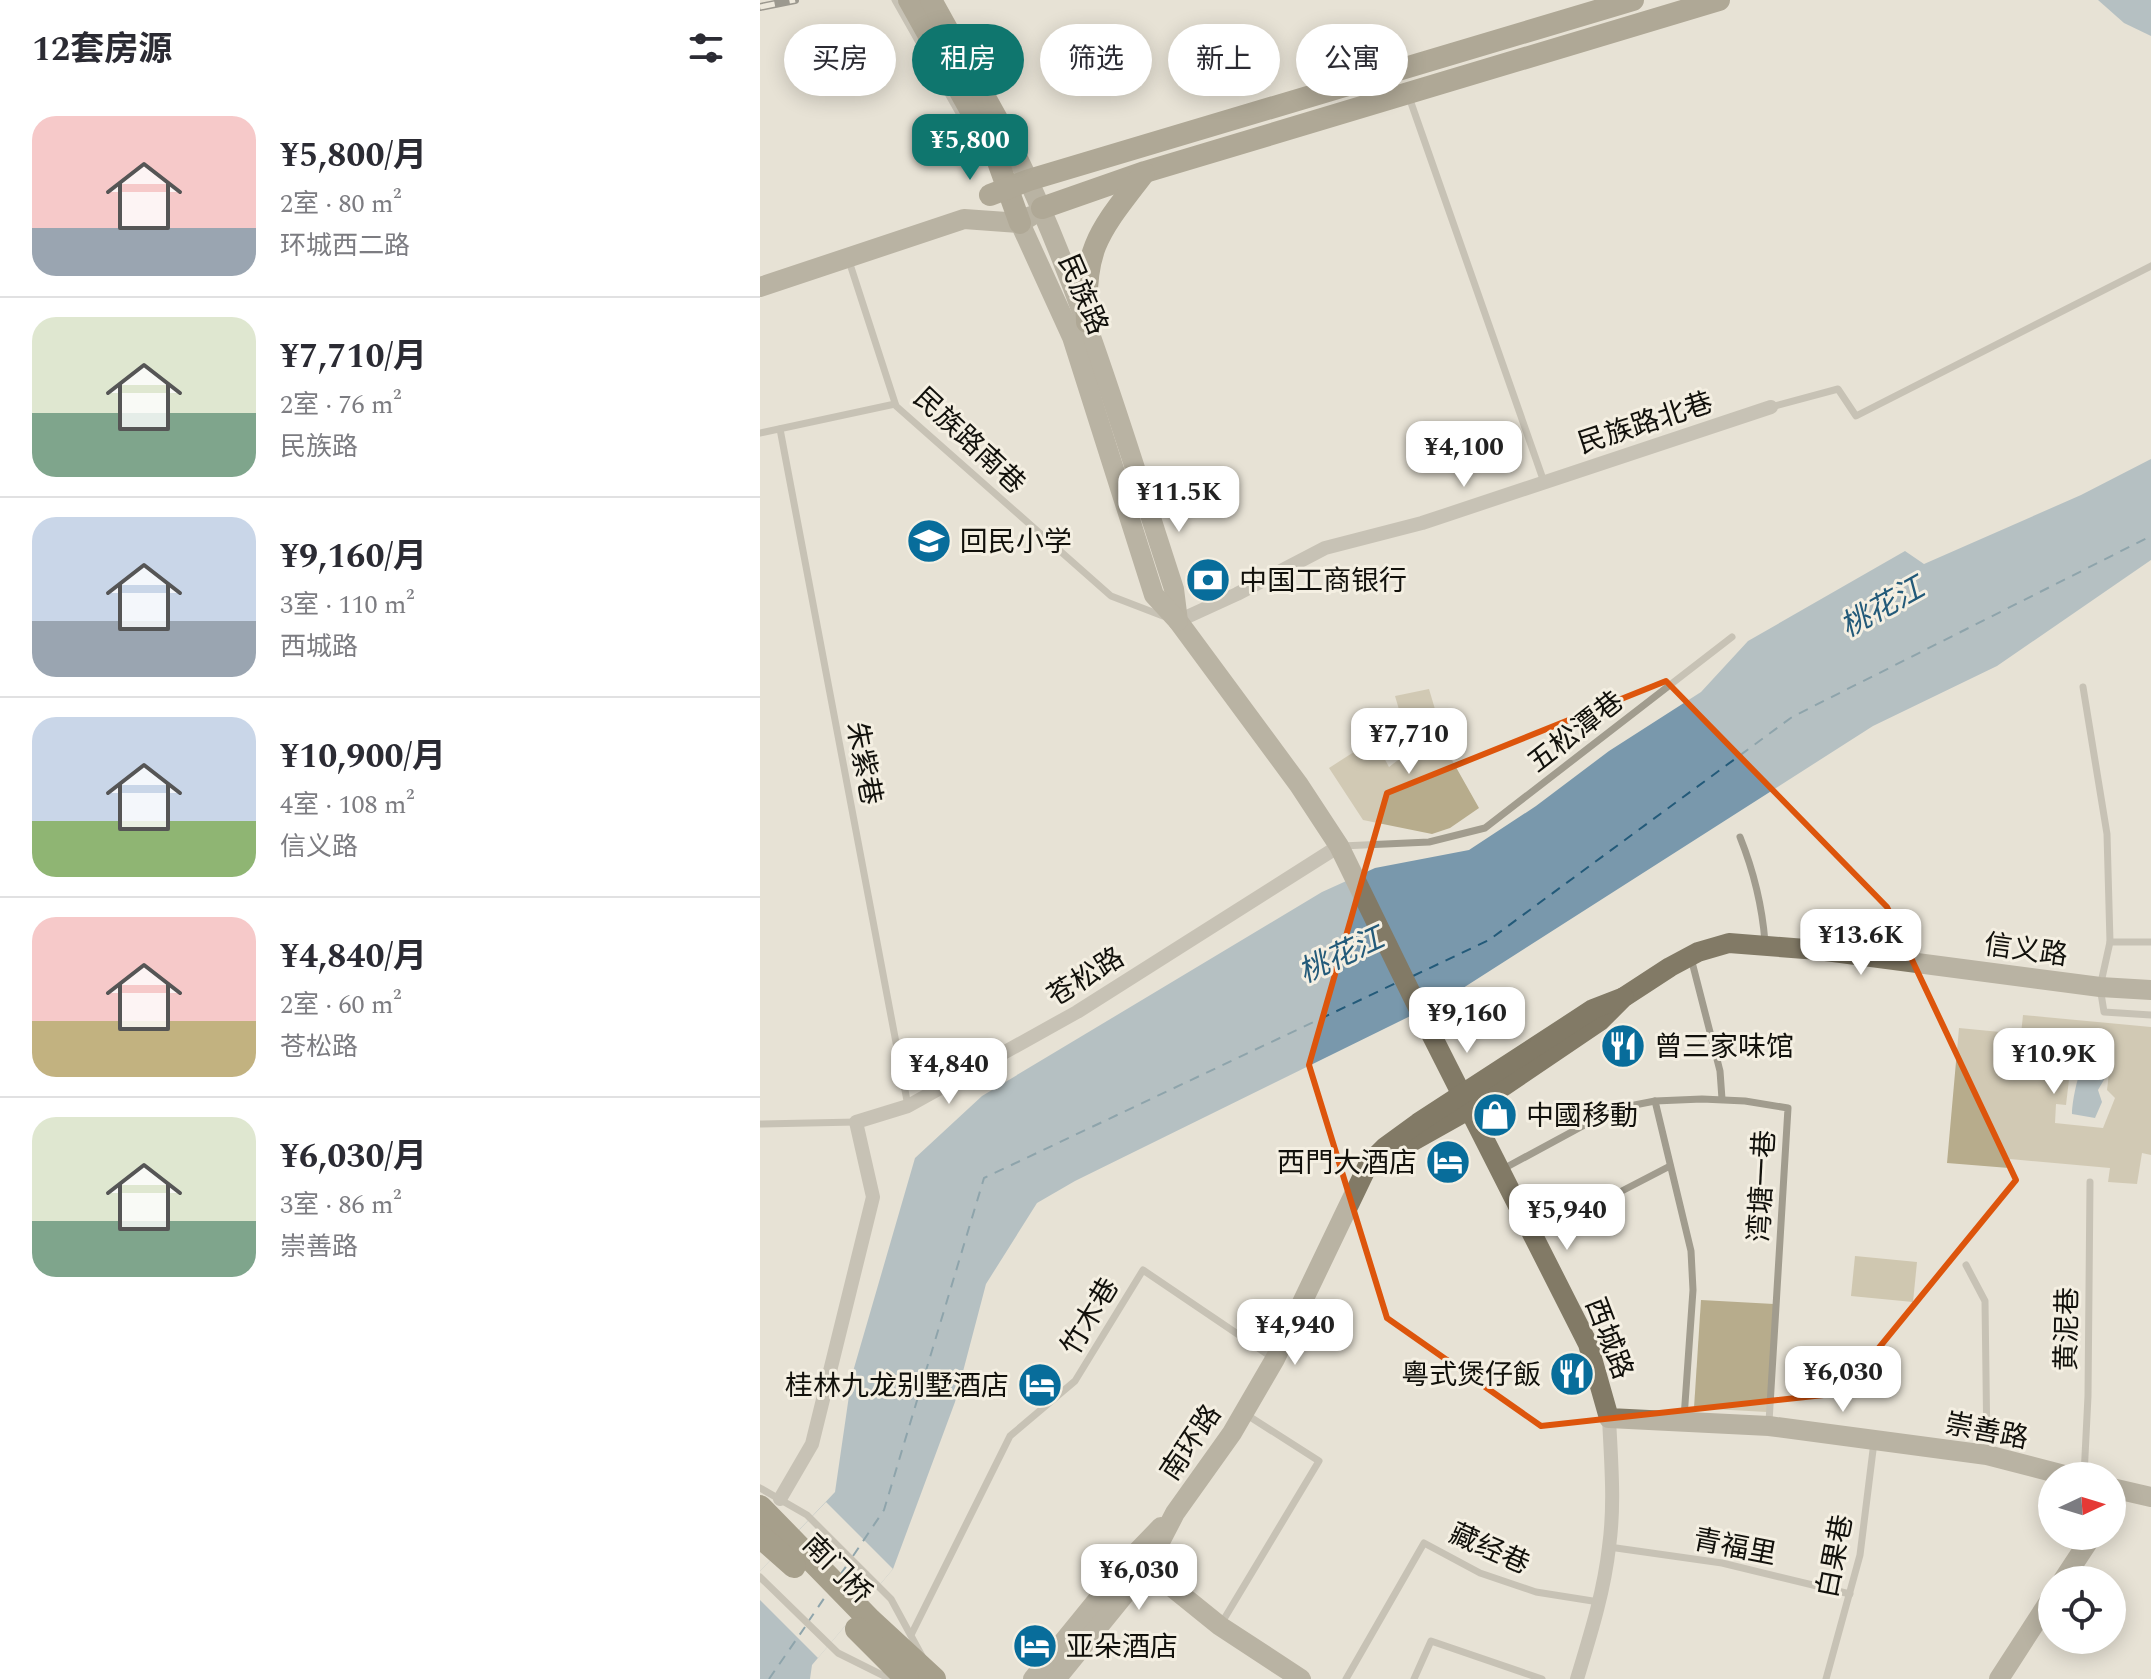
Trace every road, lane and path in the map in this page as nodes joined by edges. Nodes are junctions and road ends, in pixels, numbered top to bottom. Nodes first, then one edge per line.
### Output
1 (895, 0) edge
2 (909, 0) edge
3 (931, 0) edge
4 (1633, 0) edge
5 (1719, 0) edge
6 (1408, 95) joint
7 (1405, 96) edge
8 (1003, 110) dead end
9 (968, 128) dead end
10 (976, 141) dead end
11 (1004, 152) junction
12 (1145, 172) junction
13 (1009, 188) junction
14 (1042, 208) junction
15 (964, 219) junction
16 (1020, 223) junction
17 (848, 258) junction
18 (2151, 266) edge
19 (760, 287) edge
20 (1087, 322) junction
21 (895, 404) junction
22 (1771, 407) joint
23 (780, 429) junction
24 (760, 433) edge
25 (1544, 483) junction
26 (1178, 621) junction
27 (1732, 637) dead end
28 (2083, 687) dead end
29 (1740, 837) dead end
30 (1339, 846) junction
31 (2110, 942) junction
32 (2151, 942) edge
33 (1765, 944) junction
34 (1690, 956) junction
35 (2100, 987) junction
36 (2151, 990) edge
37 (2151, 1015) edge
38 (1425, 1022) joint
39 (1722, 1099) junction
40 (1655, 1101) junction
41 (1466, 1102) junction
42 (908, 1106) junction
43 (856, 1122) junction
44 (760, 1124) edge
45 (1670, 1166) junction
46 (1501, 1170) junction
47 (2090, 1182) dead end
48 (1535, 1236) junction
49 (1966, 1265) dead end
50 (1275, 1359) junction
51 (1244, 1412) junction
52 (1609, 1418) junction
53 (1684, 1422) junction
54 (1769, 1426) junction
55 (1875, 1440) junction
56 (1987, 1455) junction
57 (2085, 1462) edge
58 (2038, 1468) edge
59 (760, 1488) edge
60 (2126, 1495) edge
61 (2151, 1497) edge
62 (770, 1503) edge
63 (1175, 1513) junction
64 (773, 1540) edge
65 (1609, 1547) junction
66 (1147, 1567) junction
67 (760, 1577) edge
68 (1850, 1594) junction
69 (1599, 1602) junction
70 (2038, 1619) edge
71 (865, 1626) junction
72 (1220, 1626) junction
73 (911, 1635) junction
74 (890, 1679) edge
75 (907, 1679) edge
76 (935, 1679) edge
77 (1033, 1679) edge
78 (1056, 1679) edge
79 (1301, 1679) edge
80 (1346, 1679) edge
81 (1414, 1679) edge
82 (1542, 1679) edge
83 (1577, 1679) edge
84 (1826, 1679) edge
85 (1999, 1679) edge

1 - 9 lane
2 - 11 main road, 民族路
3 - 11 main road, 民族路
4 - 13 main road
5 - 6 main road
6 - 25 lane
7 - 12 main road
8 - 11 lane
10 - 11 lane
11 - 13 main road, 民族路
12 - 14 main road
12 - 20 main road
13 - 14 main road, 民族路
13 - 15 main road
13 - 16 main road, 民族路
14 - 16 main road
14 - 20 main road, 民族路
15 - 16 main road
15 - 17 main road
16 - 26 main road, 民族路
17 - 19 main road
17 - 21 lane, 民族路南巷
18 - 22 lane
20 - 26 main road, 民族路
21 - 23 lane
21 - 26 lane, 民族路南巷
22 - 25 street, 民族路北巷
23 - 24 lane
23 - 42 lane, 朱紫巷
25 - 26 street, 民族路北巷
26 - 30 main road, 民族路
27 - 30 lane, 五松潭巷
28 - 31 lane
29 - 33 lane
30 - 38 main road, 民族路
30 - 42 street, 苍松路
31 - 32 lane
31 - 35 lane
33 - 34 main road, 信义路
33 - 35 main road, 信义路
34 - 39 lane
34 - 41 main road, 信义路
35 - 36 main road, 信义路
35 - 37 lane
38 - 41 main road, 西城路
39 - 40 lane, 湾塘一巷
39 - 54 lane, 湾塘一巷
40 - 45 lane
40 - 46 lane, 湾塘一巷
41 - 46 main road, 西城路
41 - 50 main road, 南环路
42 - 43 street, 苍松路
43 - 44 lane
43 - 62 street
45 - 48 lane
45 - 53 lane
46 - 48 main road, 西城路
47 - 57 lane, 黄泥巷
48 - 52 main road, 西城路
49 - 56 lane
50 - 51 main road, 南环路
50 - 73 lane, 竹木巷
51 - 63 main road, 南环路
51 - 72 lane
52 - 53 main road, 崇善路
52 - 65 street
53 - 54 main road, 崇善路
54 - 55 main road, 崇善路
55 - 56 main road, 崇善路
55 - 68 lane, 白果巷
56 - 58 main road, 崇善路
59 - 62 lane
60 - 61 main road
62 - 64 highway, 南门桥
62 - 73 lane
63 - 66 main road, 南环路
63 - 77 main road, 南环路
64 - 71 highway, 南门桥
65 - 68 lane, 青福里
65 - 69 street
66 - 72 main road
66 - 78 main road, 南环路
67 - 74 lane
68 - 84 lane, 白果巷
69 - 80 lane, 藏经巷
69 - 83 street
70 - 85 main road
71 - 75 highway
71 - 76 highway
72 - 79 main road
73 - 76 lane
81 - 82 lane

